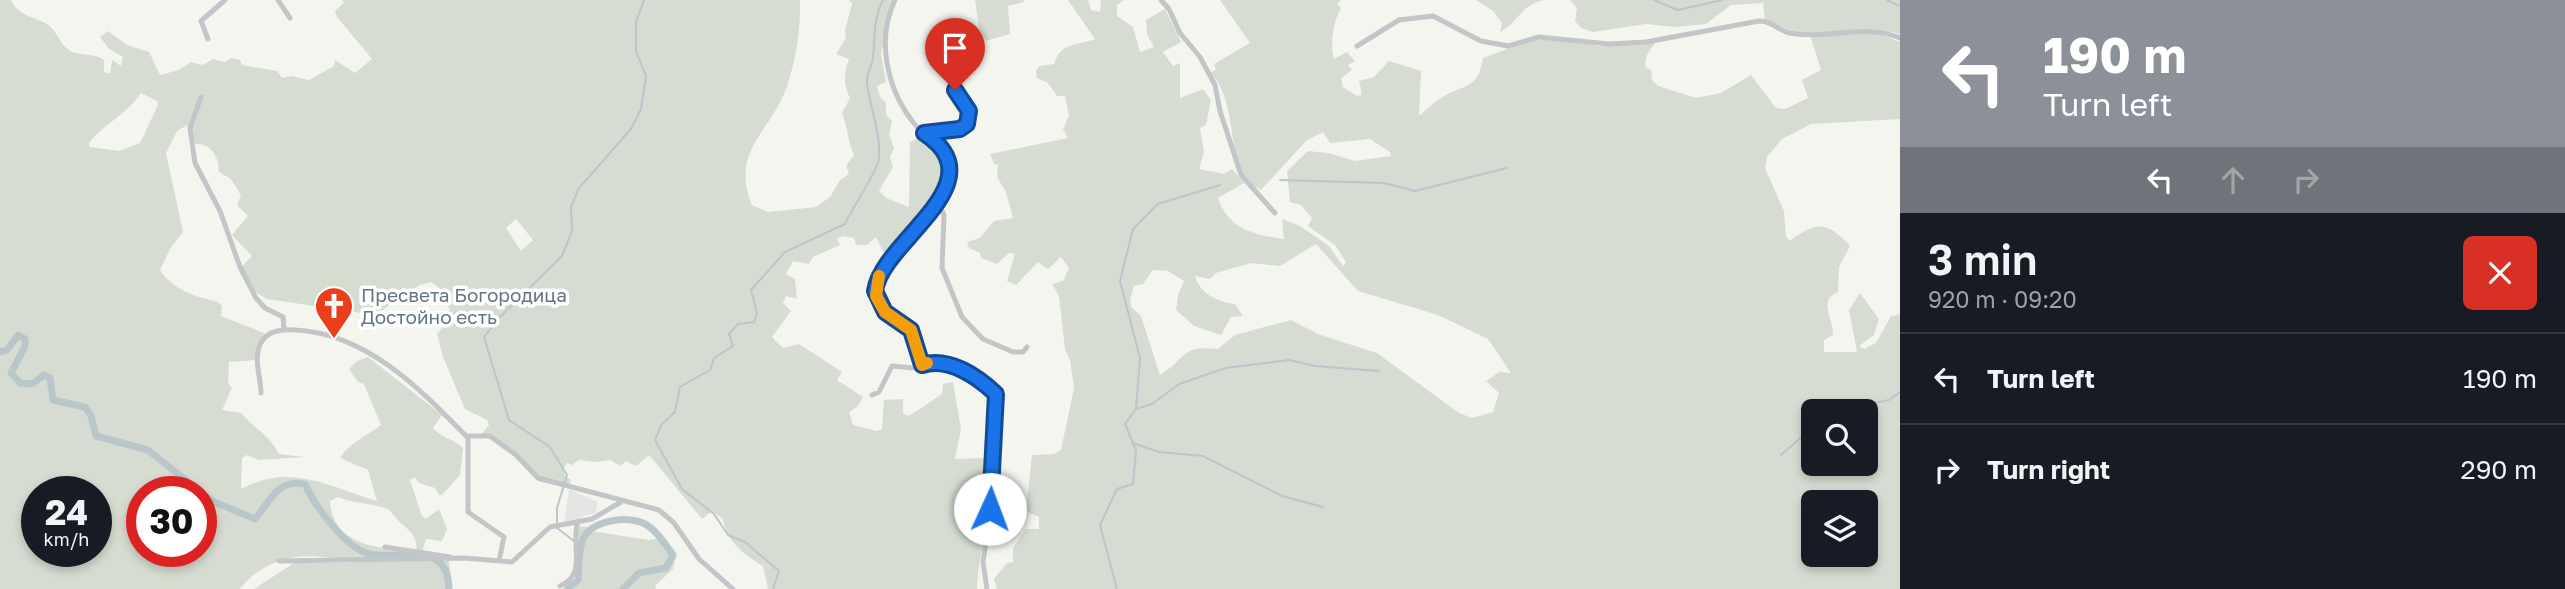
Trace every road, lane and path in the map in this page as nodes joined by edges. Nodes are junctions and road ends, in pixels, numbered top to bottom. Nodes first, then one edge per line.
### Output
1 (225, 0) edge
2 (278, 0) edge
3 (895, 0) edge
4 (1161, 0) edge
5 (290, 18) dead end
6 (1900, 38) edge
7 (208, 39) dead end
8 (1357, 46) dead end
9 (956, 85) dead end
10 (201, 97) dead end
11 (924, 133) junction
12 (939, 204) junction
13 (1275, 213) dead end
14 (284, 329) junction
15 (1027, 347) dead end
16 (922, 365) junction
17 (261, 393) dead end
18 (872, 395) dead end
19 (468, 436) junction
20 (606, 498) junction
21 (624, 501) junction
22 (604, 510) junction
23 (578, 521) junction
24 (385, 547) dead end
25 (464, 558) junction
26 (278, 561) dead end
27 (499, 561) junction
28 (560, 586) dead end
29 (733, 589) edge
30 (987, 589) edge

1 - 7 street
2 - 5 street
3 - 11 street
4 - 13 street
6 - 8 street
9 - 11 street
10 - 14 street
11 - 12 street
12 - 15 street
12 - 16 street
14 - 17 street
14 - 19 street
16 - 18 street
16 - 30 street
19 - 20 street
19 - 27 street
20 - 21 street
20 - 22 street
21 - 22 street
21 - 29 street
22 - 23 street
23 - 27 street
23 - 28 street
24 - 25 street
25 - 26 street
25 - 27 street

